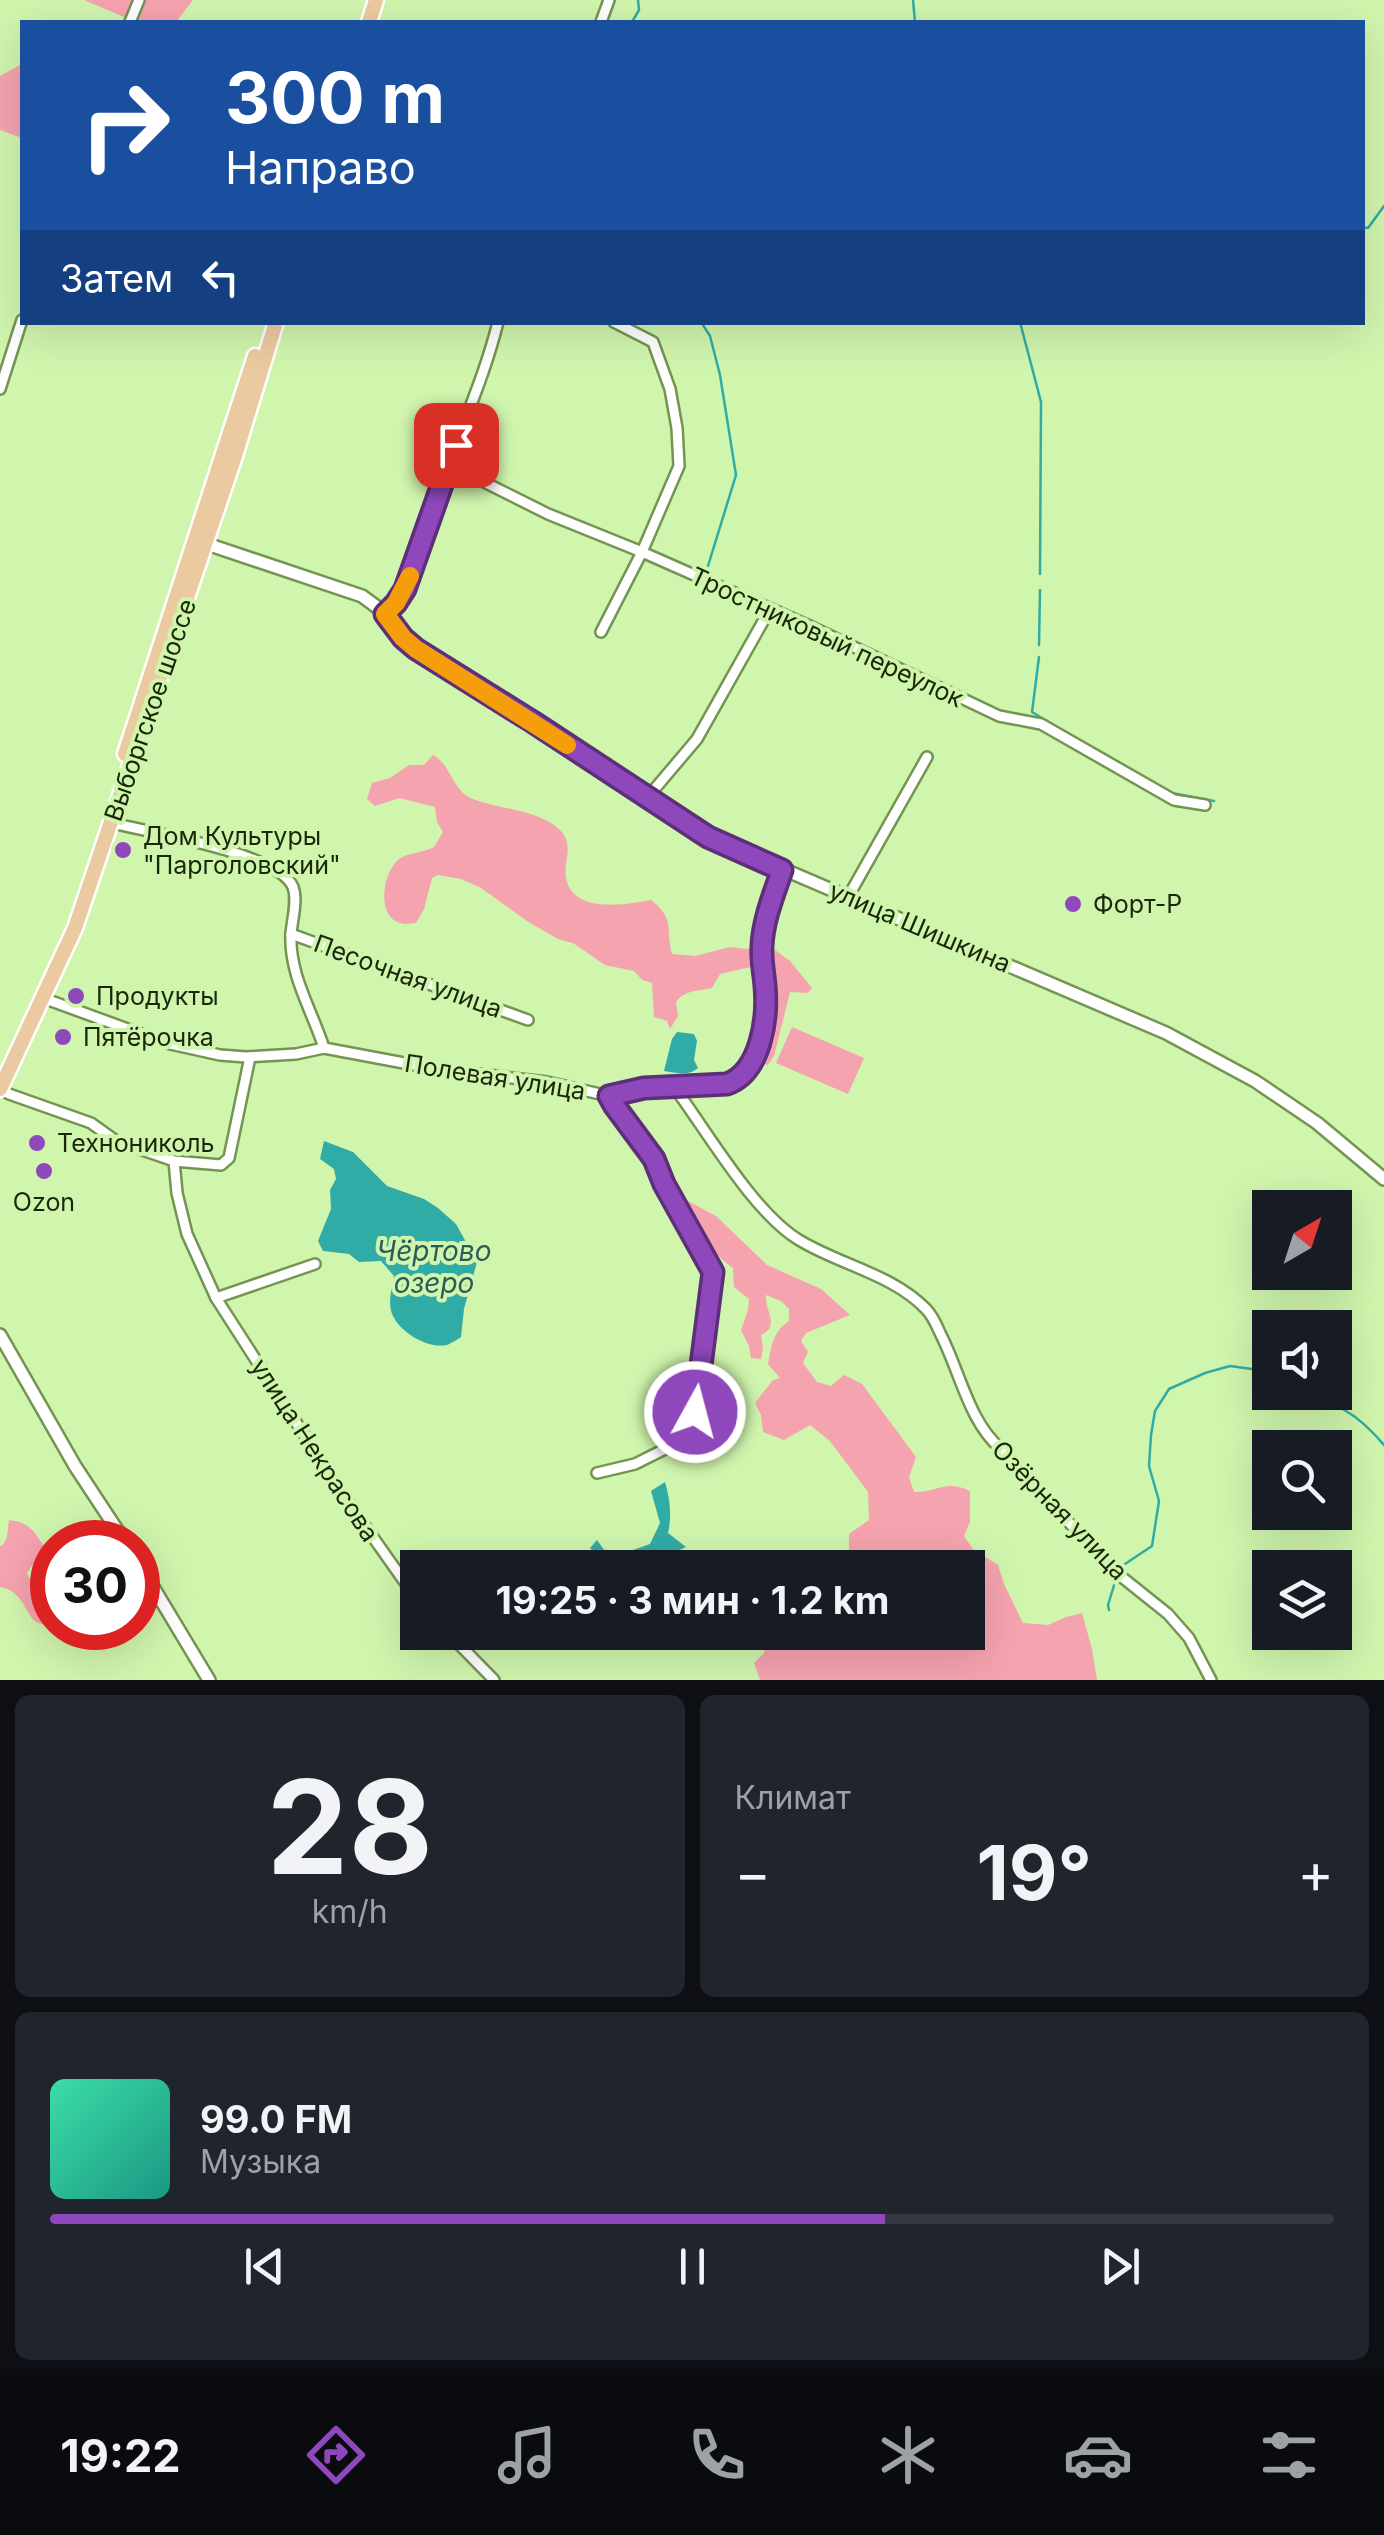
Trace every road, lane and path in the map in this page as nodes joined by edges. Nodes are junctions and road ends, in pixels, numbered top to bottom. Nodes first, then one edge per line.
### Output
1 (20, 325) edge
2 (266, 325) edge
3 (275, 325) edge
4 (497, 325) edge
5 (620, 325) edge
6 (0, 389) edge
7 (448, 464) junction
8 (200, 542) junction
9 (642, 552) junction
10 (770, 609) junction
11 (385, 614) junction
12 (601, 632) dead end
13 (926, 757) dead end
14 (647, 798) junction
15 (1205, 805) dead end
16 (112, 823) junction
17 (782, 870) junction
18 (848, 897) junction
19 (290, 934) junction
20 (43, 998) junction
21 (528, 1020) dead end
22 (324, 1048) junction
23 (250, 1056) junction
24 (0, 1069) edge
25 (674, 1087) junction
26 (0, 1088) edge
27 (609, 1096) junction
28 (174, 1161) junction
29 (1384, 1179) edge
30 (315, 1264) dead end
31 (216, 1298) junction
32 (0, 1335) edge
33 (597, 1474) dead end
34 (111, 1520) edge
35 (400, 1577) edge
36 (160, 1599) edge
37 (465, 1650) edge
38 (209, 1680) edge
39 (494, 1680) edge
40 (1210, 1680) edge

1 - 6 street
2 - 8 main road, Выборгское шоссе
3 - 8 main road, Выборгское шоссе
4 - 7 street
5 - 9 street
7 - 9 street, Тростниковый переулок
7 - 11 street
8 - 11 street, улица Шишкина
8 - 16 main road, Выборгское шоссе
8 - 24 main road, Выборгское шоссе
9 - 10 street, Тростниковый переулок
9 - 12 street
10 - 14 street
10 - 15 street, Тростниковый переулок
11 - 14 street, улица Шишкина
13 - 18 street
14 - 17 street, улица Шишкина
16 - 19 street, Песочная улица
16 - 20 main road, Выборгское шоссе
17 - 18 street, улица Шишкина
17 - 25 street
18 - 29 street, улица Шишкина
19 - 21 street, Песочная улица
19 - 22 street
20 - 23 street, Полевая улица
20 - 26 main road, Выборгское шоссе
22 - 23 street, Полевая улица
22 - 27 street, Полевая улица
23 - 28 street
25 - 27 street
25 - 40 street, Озёрная улица
26 - 28 street
27 - 33 street, Полевая улица
28 - 31 street, улица Некрасова
30 - 31 street
31 - 35 street, улица Некрасова
32 - 34 street
36 - 38 street
37 - 39 street

